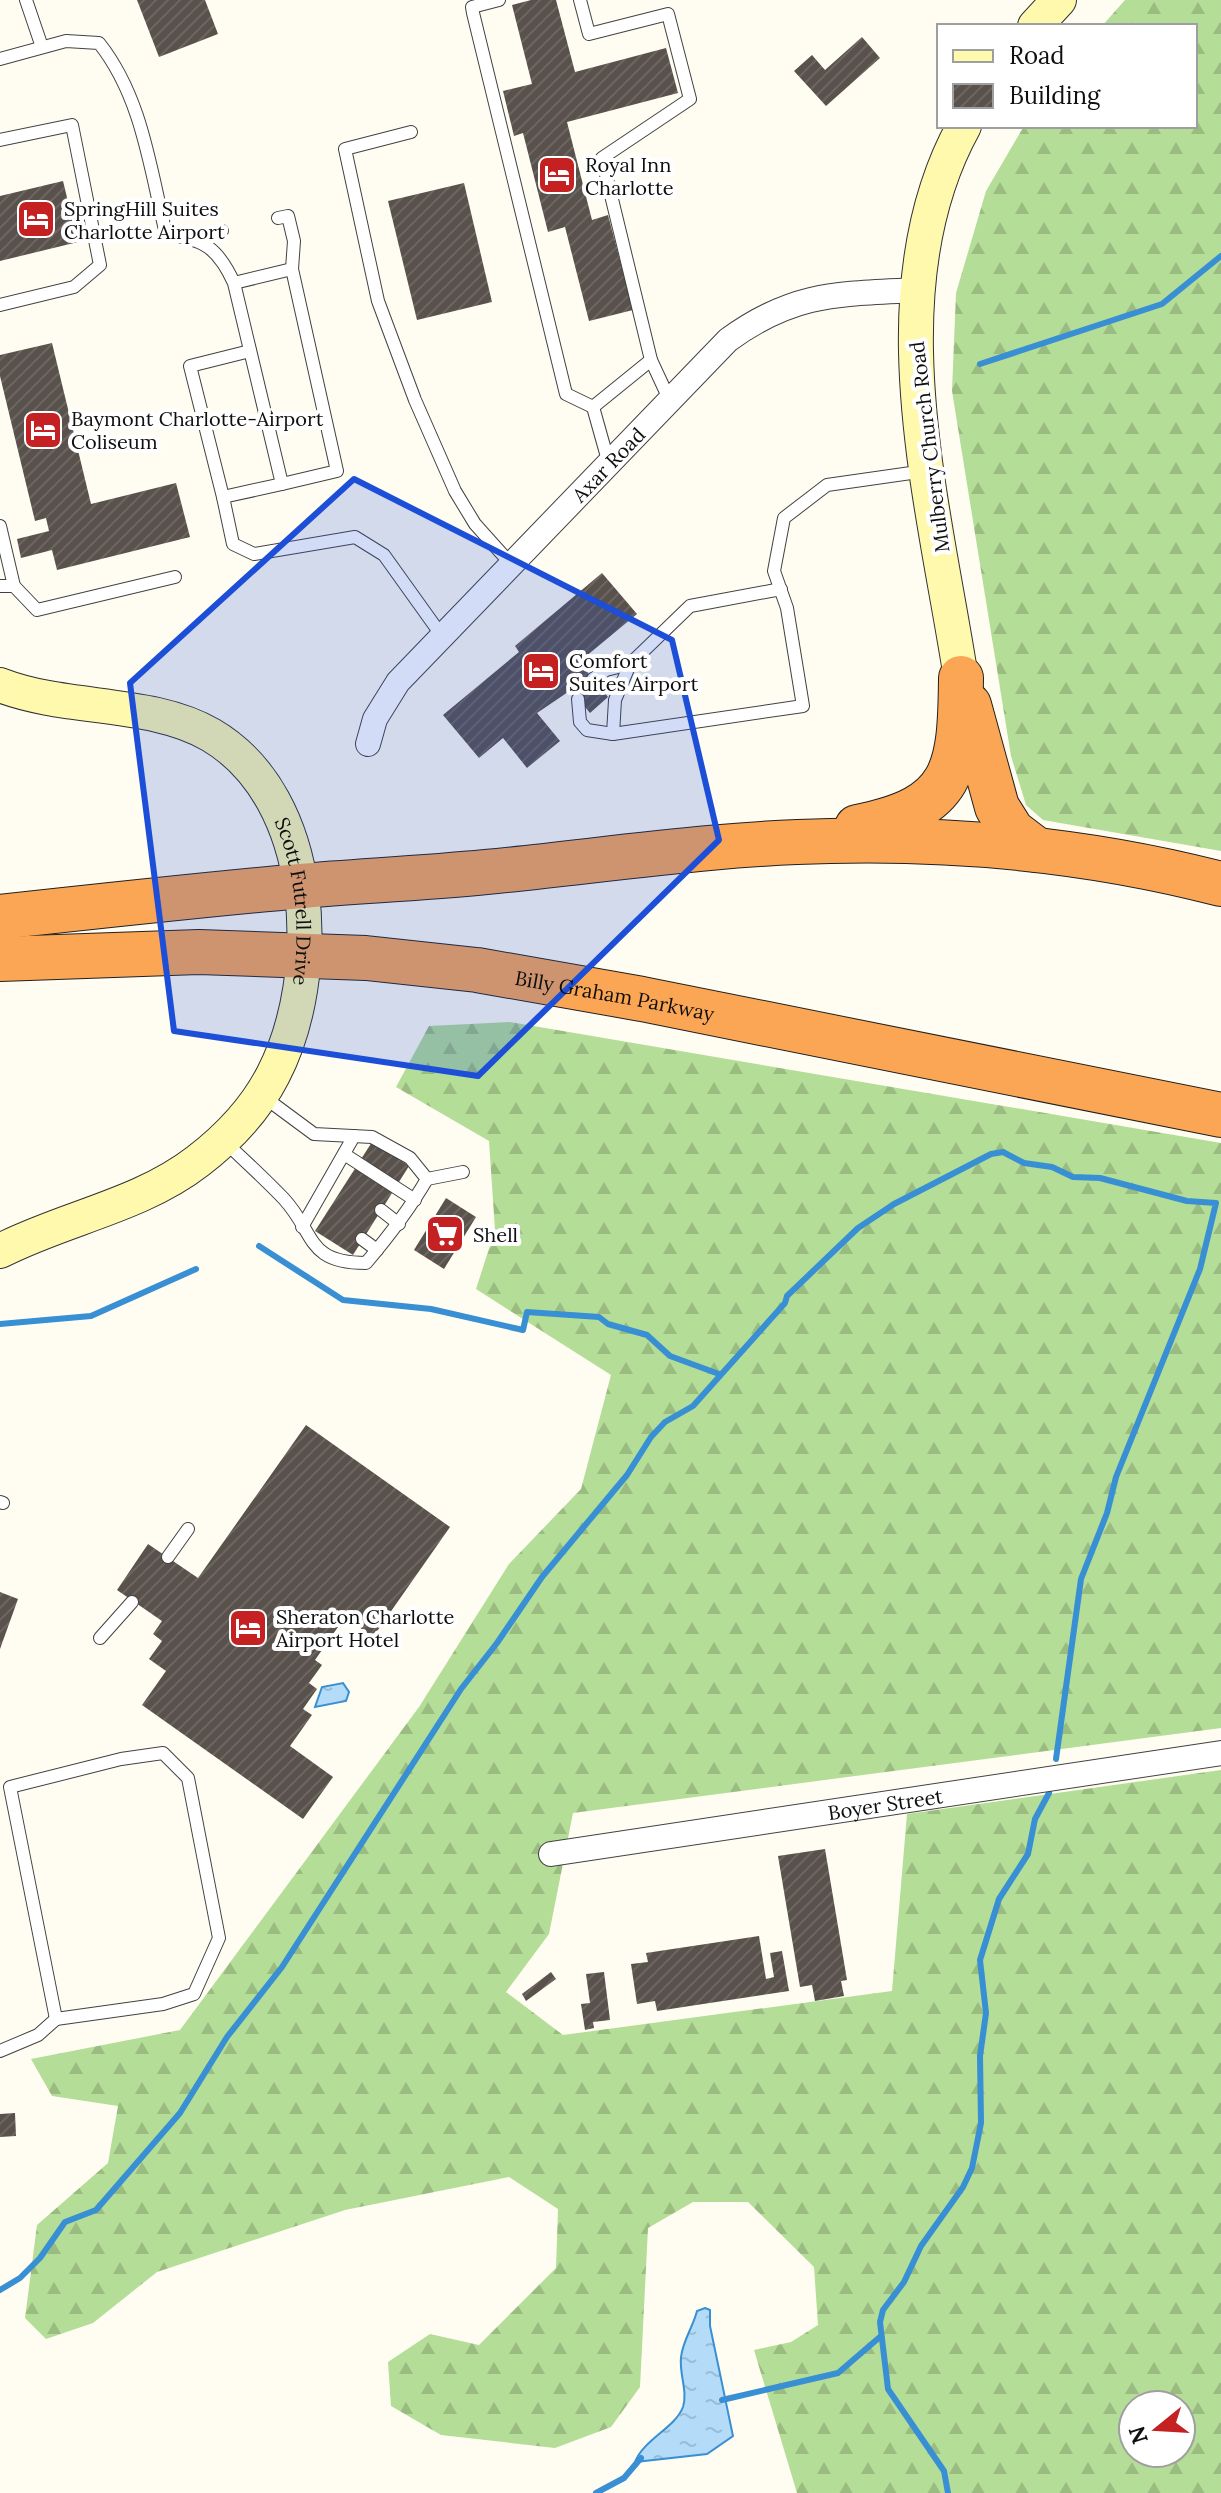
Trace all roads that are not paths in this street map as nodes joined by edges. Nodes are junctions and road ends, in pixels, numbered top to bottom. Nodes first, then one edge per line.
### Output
1 (26, 0) edge
2 (499, 0) edge
3 (580, 0) edge
4 (1059, 0) edge
5 (1037, 24) edge
6 (42, 47) junction
7 (0, 59) edge
8 (963, 128) edge
9 (411, 132) dead end
10 (0, 140) edge
11 (278, 218) dead end
12 (222, 231) dead end
13 (195, 237) junction
14 (292, 269) junction
15 (234, 283) junction
16 (916, 290) junction
17 (0, 305) edge
18 (250, 351) junction
19 (651, 360) junction
20 (670, 401) junction
21 (593, 407) junction
22 (609, 464) junction
23 (928, 470) junction
24 (282, 484) junction
25 (223, 497) junction
26 (0, 526) edge
27 (511, 564) junction
28 (175, 577) dead end
29 (7, 586) edge
30 (781, 589) junction
31 (442, 636) junction
32 (630, 664) junction
33 (961, 678) junction
34 (593, 679) dead end
35 (0, 685) edge
36 (578, 699) dead end
37 (613, 734) junction
38 (368, 744) dead end
39 (770, 843) junction
40 (1037, 850) junction
41 (1221, 884) edge
42 (300, 886) junction
43 (0, 917) edge
44 (76, 954) junction
45 (303, 955) junction
46 (0, 959) edge
47 (0, 993) edge
48 (261, 1095) junction
49 (1221, 1115) edge
50 (354, 1136) junction
51 (223, 1140) junction
52 (344, 1154) junction
53 (463, 1172) dead end
54 (331, 1176) junction
55 (427, 1179) junction
56 (343, 1186) dead end
57 (415, 1200) junction
58 (314, 1205) junction
59 (381, 1210) dead end
60 (326, 1214) dead end
61 (399, 1224) junction
62 (302, 1227) junction
63 (362, 1239) dead end
64 (377, 1250) junction
65 (0, 1251) edge
66 (188, 1529) dead end
67 (168, 1557) dead end
68 (132, 1602) dead end
69 (100, 1638) dead end
70 (1221, 1753) edge
71 (551, 1854) dead end
72 (56, 2019) junction
73 (0, 2051) edge

1 - 6 lane
2 - 21 lane
3 - 19 lane
4 - 5 street
6 - 7 lane
6 - 13 lane
8 - 16 street, Mulberry Church Road
9 - 27 lane
10 - 17 lane
11 - 14 lane
12 - 13 lane
13 - 15 lane
14 - 15 lane
14 - 24 lane
15 - 18 lane
16 - 20 street, Axar Road
16 - 23 street, Mulberry Church Road
18 - 24 lane
18 - 25 lane
19 - 20 lane
19 - 21 lane
20 - 22 street, Axar Road
21 - 22 lane
22 - 27 street, Axar Road
23 - 30 lane
23 - 33 street, Mulberry Church Road
24 - 25 lane
25 - 31 lane
26 - 29 lane
27 - 31 street, Axar Road
28 - 29 lane
30 - 32 lane
30 - 37 lane
31 - 38 street, Axar Road
32 - 34 lane
32 - 37 lane
33 - 39 highway
33 - 40 highway
35 - 42 street, Scott Futrell Drive
36 - 37 lane
39 - 40 highway
39 - 42 highway
40 - 41 highway
42 - 43 highway
42 - 45 street, Scott Futrell Drive
44 - 45 highway, Billy Graham Parkway
44 - 46 highway, Billy Graham Parkway
44 - 47 highway
45 - 48 street, Scott Futrell Drive
45 - 49 highway, Billy Graham Parkway
48 - 50 lane
48 - 51 street, Scott Futrell Drive
50 - 52 lane
50 - 55 lane
51 - 62 lane
51 - 65 street, Scott Futrell Drive
52 - 54 lane
52 - 57 lane
53 - 55 lane
54 - 56 lane
54 - 58 lane
55 - 57 lane
57 - 61 lane
58 - 60 lane
58 - 62 lane
59 - 61 lane
61 - 64 lane
62 - 64 lane
63 - 64 lane
66 - 67 lane
68 - 69 lane
70 - 71 street, Boyer Street
72 - 72 lane
72 - 73 lane

